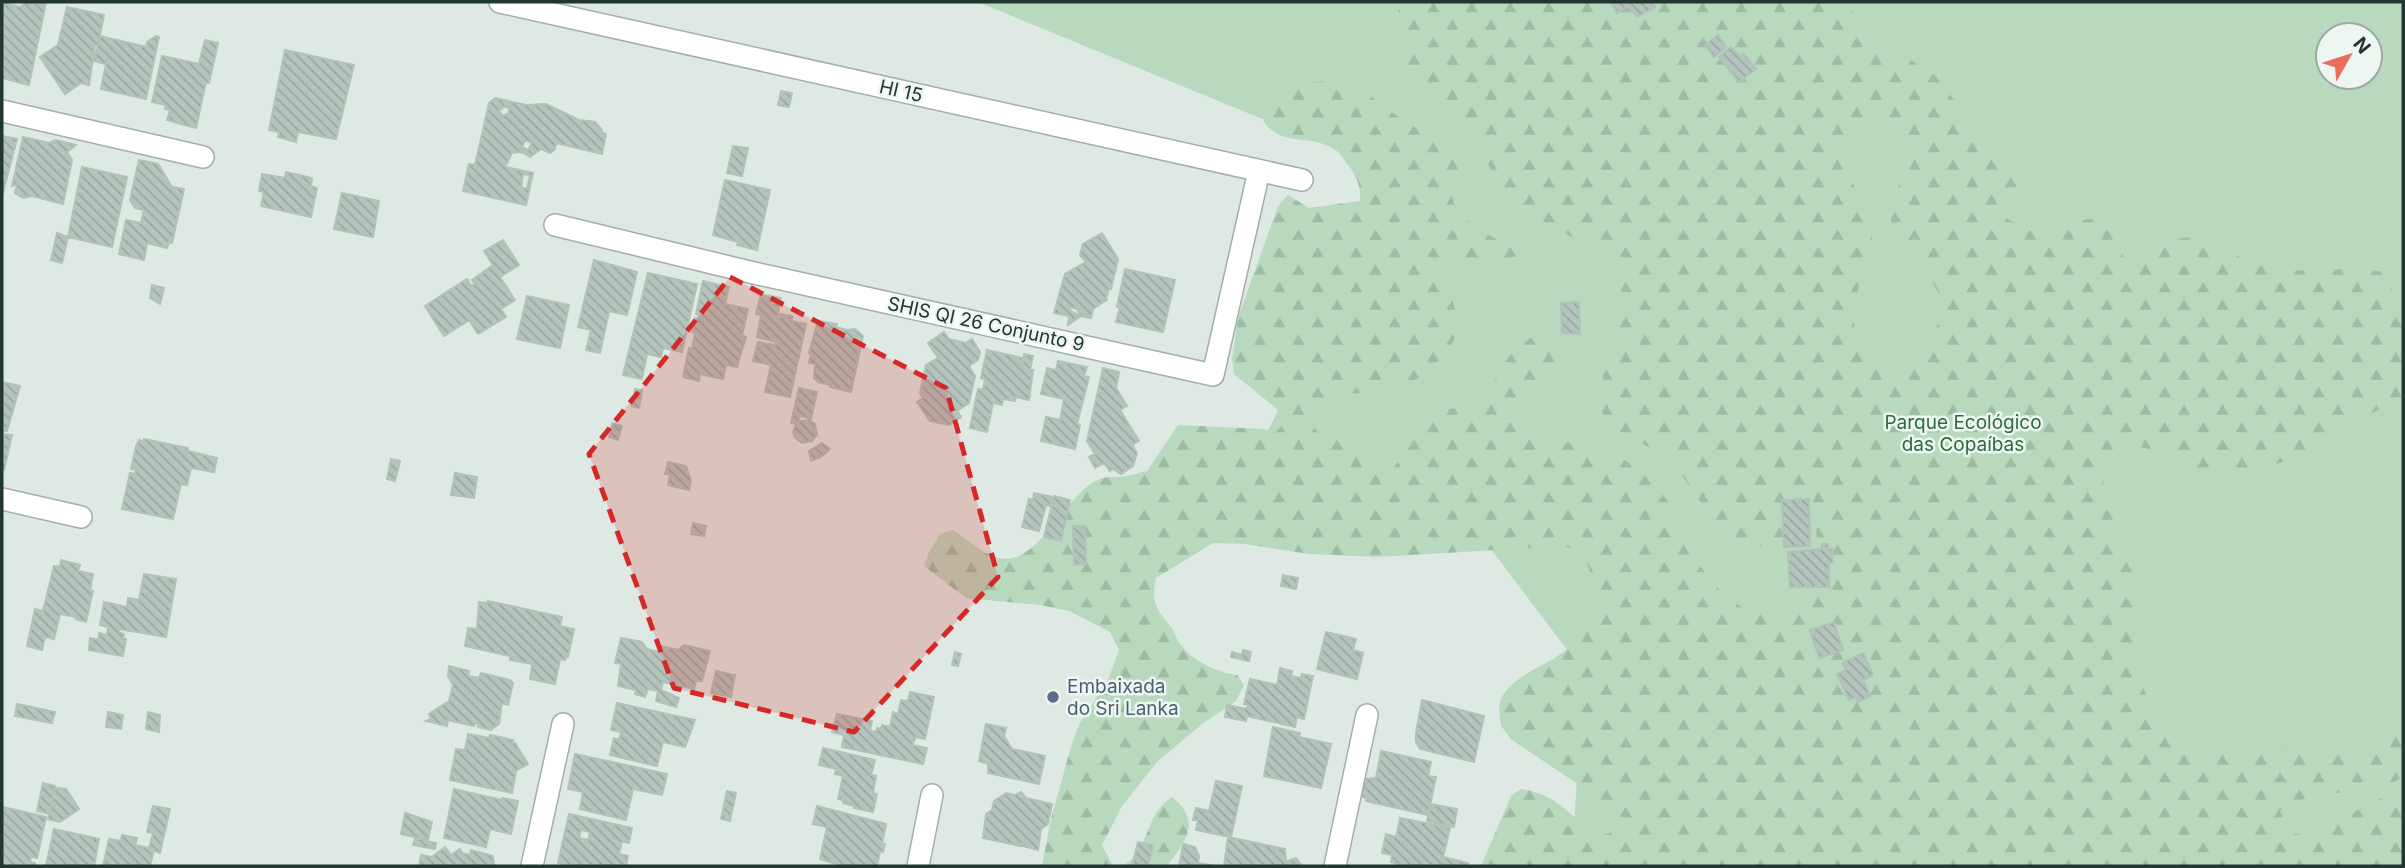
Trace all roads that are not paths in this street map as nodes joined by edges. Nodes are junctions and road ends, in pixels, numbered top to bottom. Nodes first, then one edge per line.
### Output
1 (500, 2) edge
2 (591, 12) edge
3 (2, 111) edge
4 (203, 157) dead end
5 (1259, 171) junction
6 (1302, 180) dead end
7 (555, 225) dead end
8 (2, 499) edge
9 (81, 517) dead end
10 (1367, 715) dead end
11 (563, 724) dead end
12 (932, 795) dead end
13 (532, 866) edge
14 (918, 866) edge
15 (1335, 866) edge

1 - 2 street, HI 15
2 - 5 street, HI 15
3 - 4 street
5 - 6 street, HI 15
5 - 7 street, SHIS QI 26 Conjunto 9
8 - 9 street
10 - 15 street
11 - 13 street
12 - 14 street

